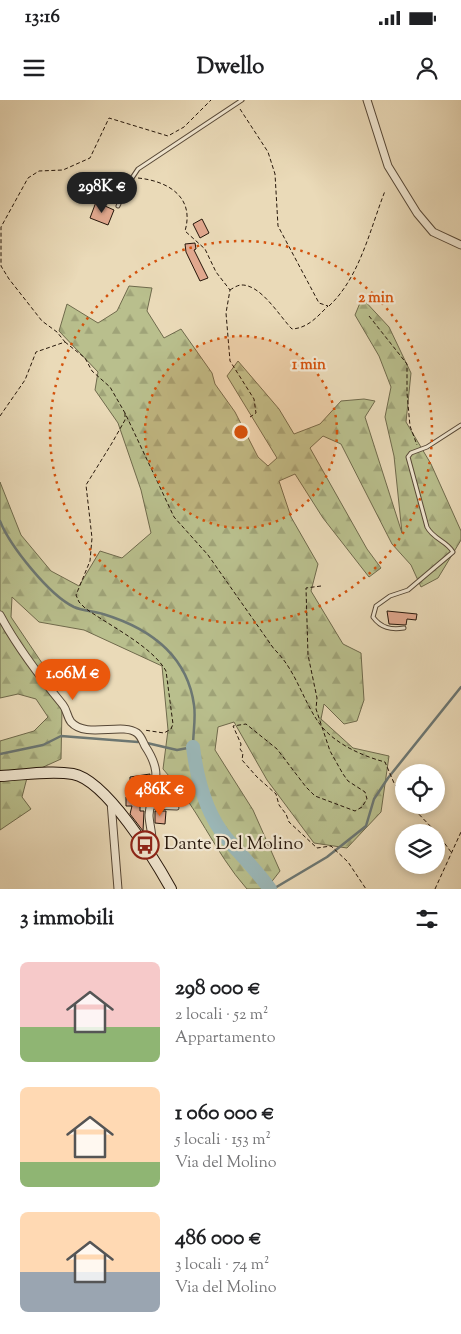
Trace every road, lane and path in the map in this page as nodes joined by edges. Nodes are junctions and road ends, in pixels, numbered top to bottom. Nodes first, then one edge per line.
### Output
1 (211, 100) edge
2 (242, 100) edge
3 (367, 100) edge
4 (237, 104) junction
5 (132, 178) junction
6 (385, 191) dead end
7 (118, 206) dead end
8 (461, 245) edge
9 (230, 290) junction
10 (328, 306) junction
11 (370, 316) dead end
12 (65, 342) junction
13 (125, 413) junction
14 (0, 416) edge
15 (250, 417) dead end
16 (461, 425) edge
17 (420, 449) junction
18 (321, 586) dead end
19 (0, 615) edge
20 (404, 628) dead end
21 (138, 733) junction
22 (0, 776) edge
23 (395, 785) edge
24 (111, 802) junction
25 (151, 807) junction
26 (177, 808) dead end
27 (418, 814) edge
28 (428, 824) edge
29 (461, 832) edge
30 (445, 845) edge
31 (149, 851) junction
32 (451, 853) junction
33 (118, 889) edge
34 (171, 889) edge
35 (366, 889) edge
36 (435, 889) edge

1 - 12 path
2 - 4 lane
3 - 8 street
4 - 5 lane
4 - 10 path
5 - 7 lane
5 - 9 path
6 - 10 path
9 - 10 path
9 - 15 path
11 - 17 path
12 - 13 path
12 - 14 path
13 - 21 path
13 - 23 path
16 - 17 lane
17 - 20 lane
18 - 35 path
19 - 21 street
21 - 25 street
22 - 24 street
24 - 31 street
24 - 33 street
25 - 26 lane
25 - 31 street
27 - 28 path
29 - 32 path
30 - 32 path
31 - 34 street
32 - 36 path

